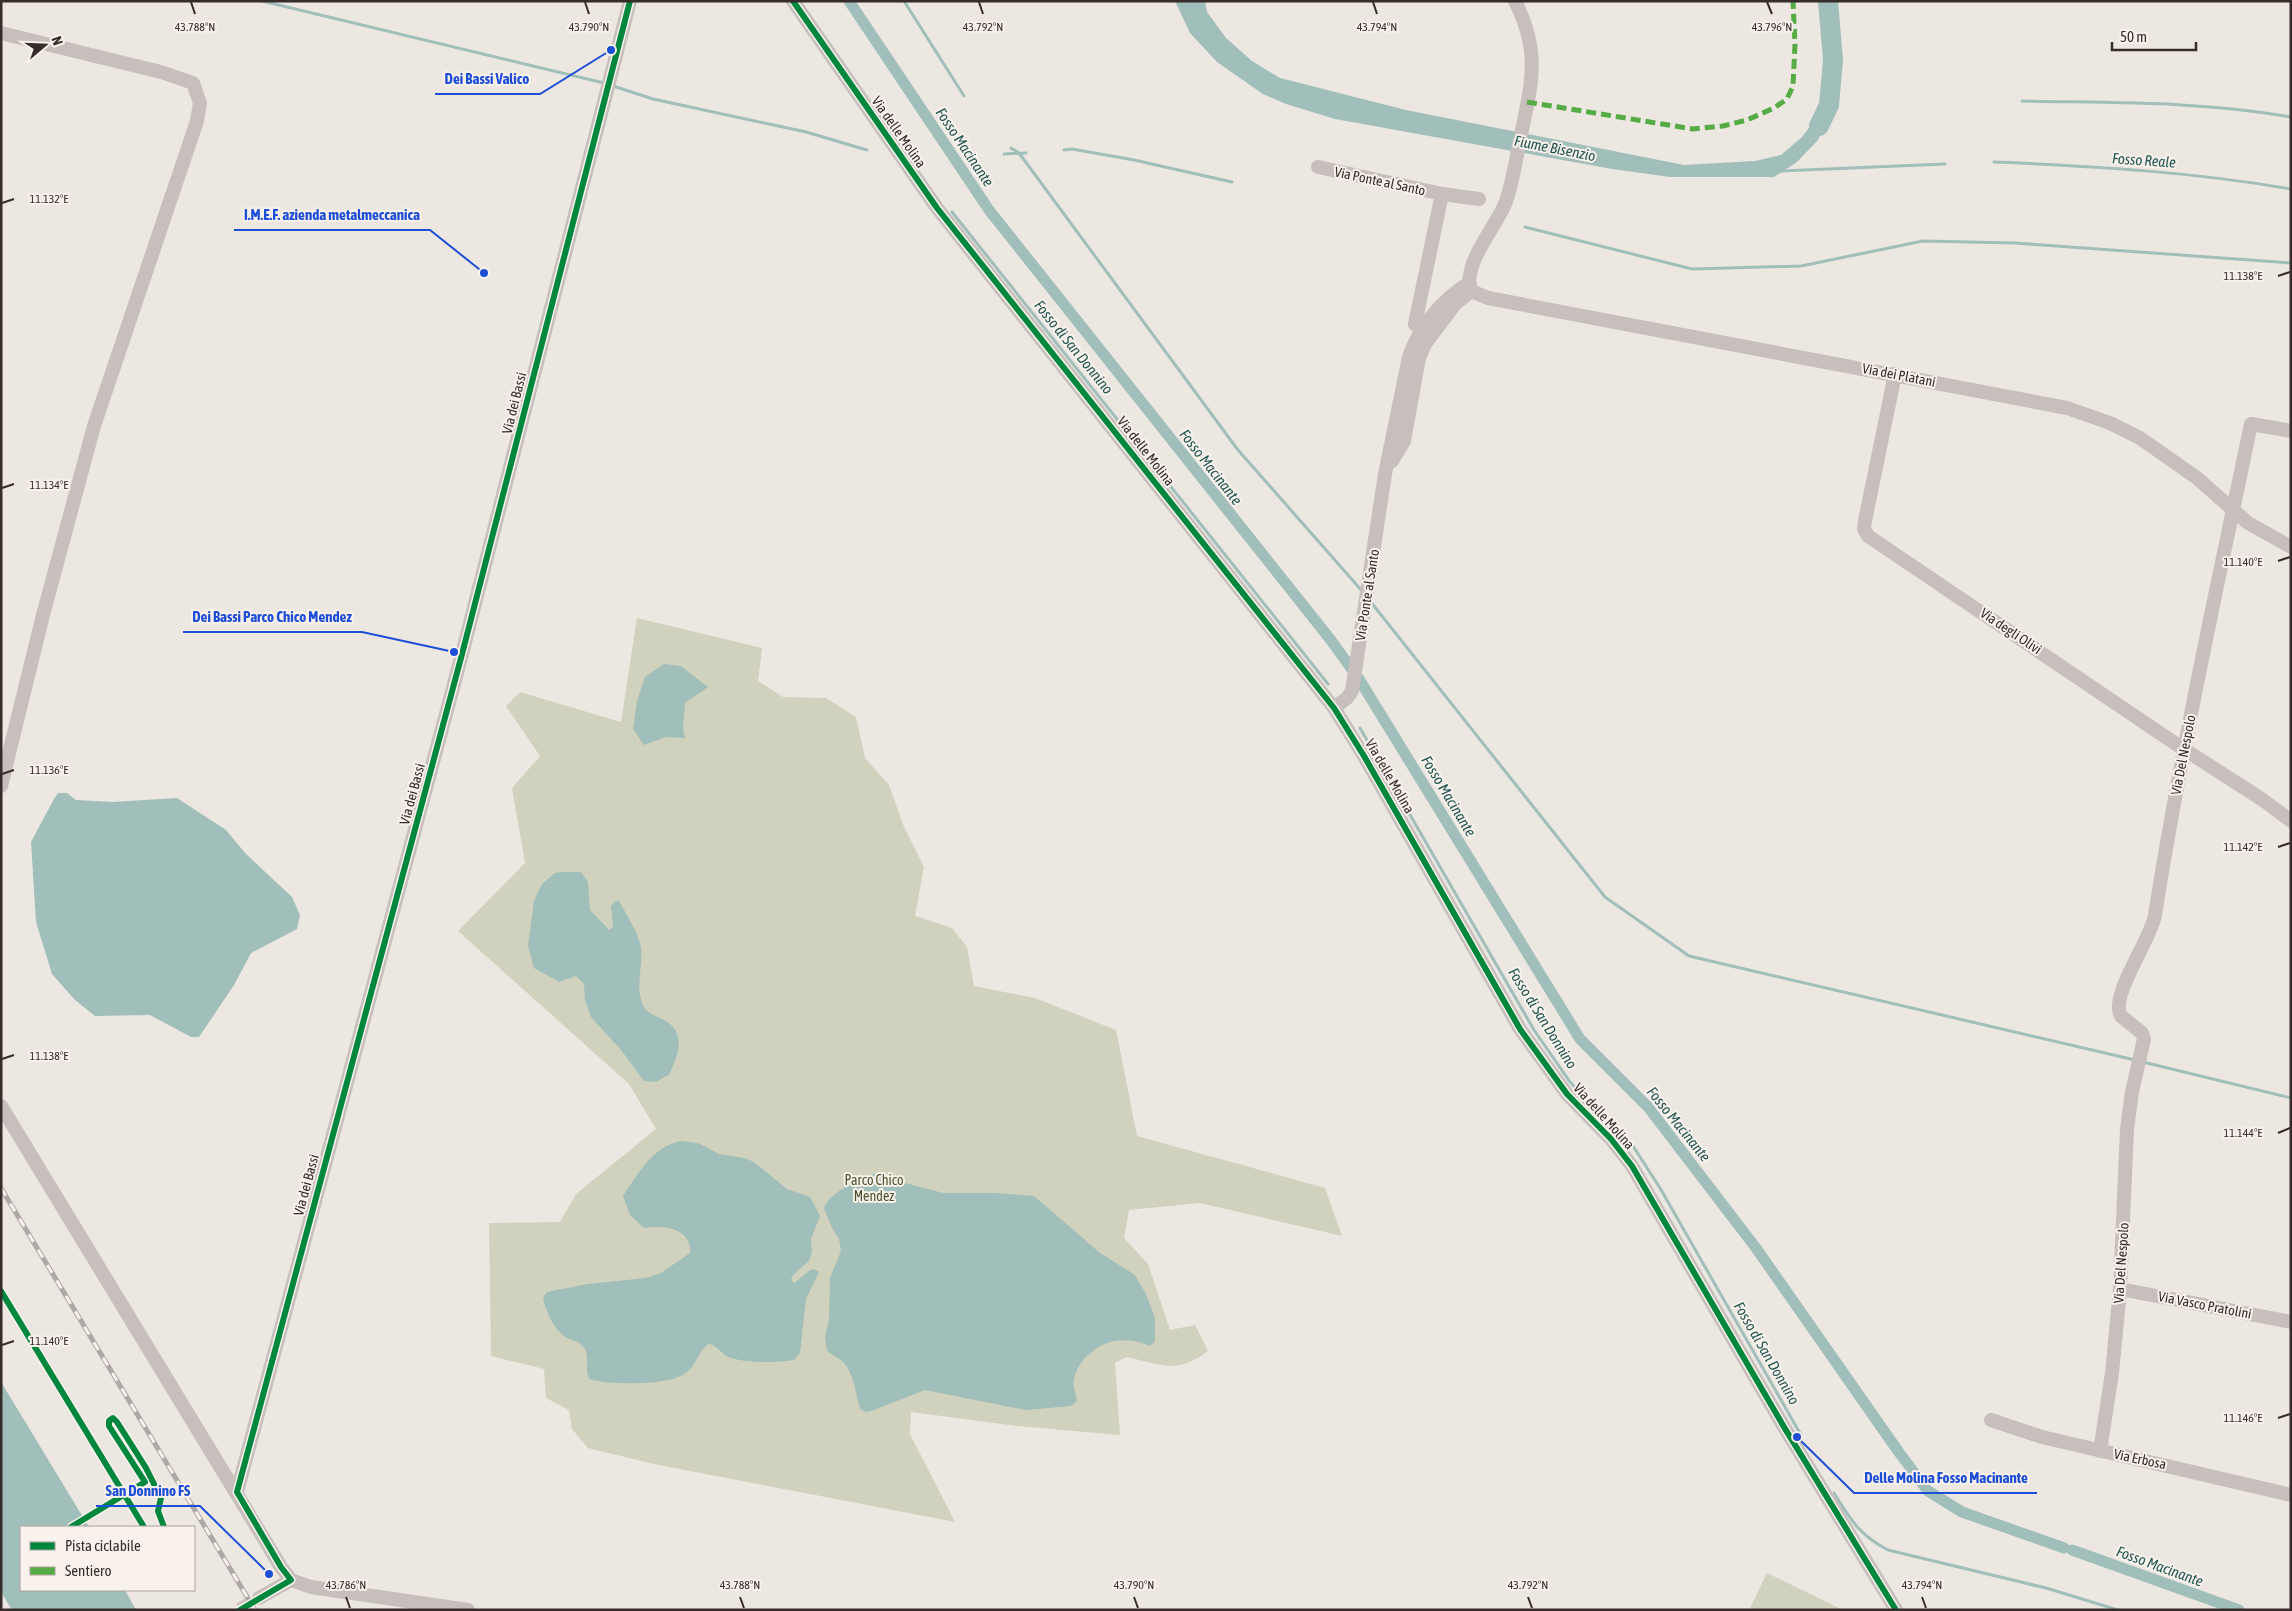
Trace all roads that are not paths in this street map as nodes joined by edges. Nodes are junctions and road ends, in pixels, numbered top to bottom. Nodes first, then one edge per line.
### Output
1 (630, 1) edge
2 (793, 1) edge
3 (1515, 1) edge
4 (1, 33) edge
5 (1318, 167) dead end
6 (1442, 194) junction
7 (1479, 199) dead end
8 (1470, 287) junction
9 (1427, 332) junction
10 (1895, 374) junction
11 (2291, 431) edge
12 (2233, 512) junction
13 (2291, 546) edge
14 (1334, 708) junction
15 (2184, 750) junction
16 (1, 786) edge
17 (2291, 821) edge
18 (1, 1106) edge
19 (2120, 1289) junction
20 (2291, 1322) edge
21 (1991, 1420) dead end
22 (2100, 1451) junction
23 (237, 1492) junction
24 (2291, 1495) edge
25 (291, 1580) junction
26 (259, 1598) tunnel mouth
27 (468, 1610) edge
28 (1896, 1610) edge

1 - 23 street, Via dei Bassi
2 - 14 street, Via delle Molina
3 - 8 street
4 - 16 street
5 - 6 street, Via Ponte al Santo
6 - 7 street, Via Ponte al Santo
6 - 9 street, Via Ponte al Santo
8 - 9 street, Via Ponte al Santo
8 - 10 street, Via dei Platani
9 - 14 street, Via Ponte al Santo
10 - 12 street, Via dei Platani
10 - 15 street, Via degli Olivi
11 - 12 street, Via Del Nespolo
12 - 13 street, Via dei Platani
12 - 15 street, Via Del Nespolo
14 - 28 street, Via delle Molina
15 - 17 street, Via degli Olivi
15 - 19 street, Via Del Nespolo
18 - 23 street
19 - 20 street, Via Vasco Pratolini
19 - 22 street, Via Del Nespolo
21 - 22 street, Via Erbosa
22 - 24 street, Via Erbosa
23 - 25 street
25 - 26 street
25 - 27 street

